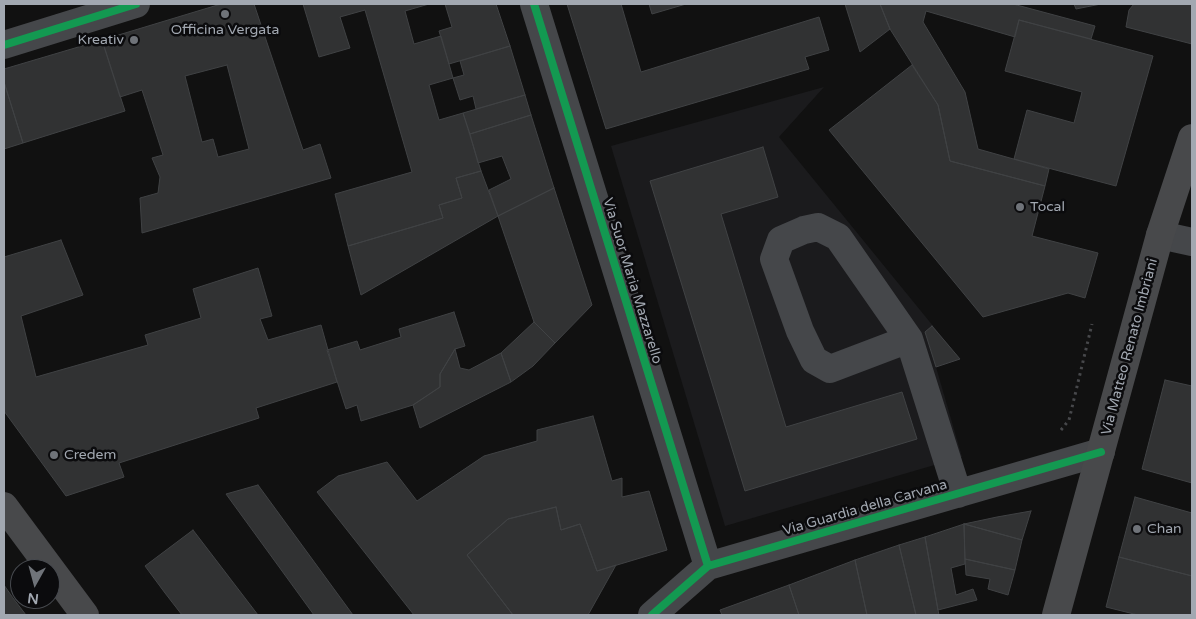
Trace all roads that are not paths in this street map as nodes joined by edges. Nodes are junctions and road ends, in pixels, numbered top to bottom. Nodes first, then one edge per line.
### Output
1 (136, 4) edge
2 (534, 4) edge
3 (4, 45) edge
4 (1192, 138) edge
5 (1160, 235) junction
6 (1192, 242) edge
7 (909, 339) junction
8 (1101, 452) junction
9 (958, 494) junction
10 (4, 506) edge
11 (708, 566) junction
12 (85, 615) edge
13 (652, 615) edge
14 (1056, 615) edge

1 - 3 street
2 - 11 street, Via Suor Maria Mazzarello
4 - 5 main road, Via Matteo Renato Imbriani
5 - 6 street
5 - 8 main road, Via Matteo Renato Imbriani
7 - 7 street
7 - 9 street
8 - 9 street, Via Guardia della Carvana
8 - 14 main road, Via Matteo Renato Imbriani
9 - 11 street, Via Guardia della Carvana
10 - 12 main road
11 - 13 street, Via Guardia della Carvana

